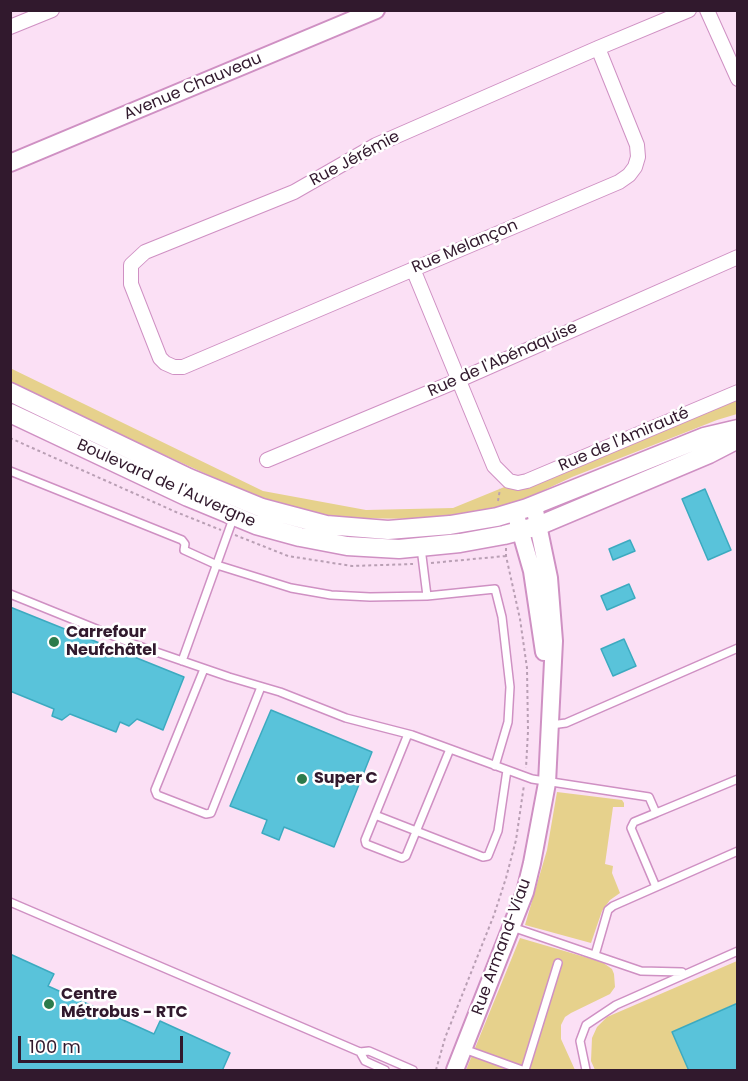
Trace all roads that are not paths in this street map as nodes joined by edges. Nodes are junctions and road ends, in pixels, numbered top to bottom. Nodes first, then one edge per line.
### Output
1 (52, 10) edge
2 (376, 10) edge
3 (689, 10) edge
4 (707, 10) edge
5 (10, 27) edge
6 (598, 48) junction
7 (738, 79) edge
8 (10, 163) edge
9 (738, 257) edge
10 (413, 269) junction
11 (174, 367) joint
12 (459, 380) junction
13 (10, 392) edge
14 (738, 392) edge
15 (10, 413) edge
16 (738, 429) edge
17 (738, 439) edge
18 (267, 460) dead end
19 (10, 471) edge
20 (534, 506) junction
21 (515, 512) junction
22 (234, 516) junction
23 (530, 529) junction
24 (421, 548) junction
25 (217, 565) junction
26 (10, 594) edge
27 (427, 596) junction
28 (738, 648) edge
29 (182, 661) junction
30 (204, 669) junction
31 (261, 687) junction
32 (549, 719) junction
33 (408, 734) junction
34 (450, 749) junction
35 (495, 765) junction
36 (507, 770) junction
37 (738, 779) edge
38 (547, 783) junction
39 (656, 813) junction
40 (375, 815) junction
41 (417, 831) junction
42 (738, 851) edge
43 (656, 887) junction
44 (10, 902) edge
45 (512, 927) junction
46 (738, 951) edge
47 (595, 955) junction
48 (558, 963) dead end
49 (685, 973) junction
50 (464, 1049) junction
51 (360, 1052) junction
52 (385, 1071) edge
53 (413, 1071) edge
54 (455, 1071) edge
55 (523, 1071) edge
56 (586, 1071) edge

1 - 5 street
2 - 8 street, Avenue Chauveau
3 - 6 street, Rue Jérémie
4 - 7 street
6 - 10 street, Rue Melançon
6 - 11 street, Rue Jérémie
9 - 12 street, Rue de l'Abénaquise
10 - 11 street, Rue Melançon
10 - 12 street
12 - 14 street, Rue de l'Amirauté
12 - 18 street, Rue de l'Abénaquise
13 - 21 main road, Boulevard de l'Auvergne
15 - 22 main road, Boulevard de l'Auvergne
16 - 20 main road, Boulevard de l'Auvergne
17 - 23 main road, Boulevard de l'Auvergne
19 - 25 lane
20 - 21 main road, Boulevard de l'Auvergne
20 - 23 street, Rue Armand-Viau
21 - 23 street, Rue Armand-Viau
22 - 24 main road, Boulevard de l'Auvergne
22 - 25 lane
23 - 24 main road, Boulevard de l'Auvergne
23 - 32 street, Rue Armand-Viau
24 - 27 lane
25 - 27 lane
25 - 29 lane
26 - 29 lane
27 - 35 lane
28 - 32 lane
29 - 30 lane
30 - 31 lane
30 - 31 lane
31 - 33 lane
32 - 38 street, Rue Armand-Viau
33 - 34 lane
33 - 40 lane
34 - 35 lane
34 - 41 lane
35 - 36 lane
36 - 38 lane
36 - 41 lane
37 - 39 lane
38 - 39 lane
38 - 45 street, Rue Armand-Viau
39 - 43 lane
40 - 41 lane
40 - 41 lane
42 - 43 lane
43 - 47 lane
44 - 51 lane
45 - 47 lane
45 - 50 street, Rue Armand-Viau
46 - 49 lane
47 - 49 lane
48 - 55 lane
49 - 56 lane
50 - 54 street, Rue Armand-Viau
50 - 55 lane
51 - 52 lane
51 - 53 lane

